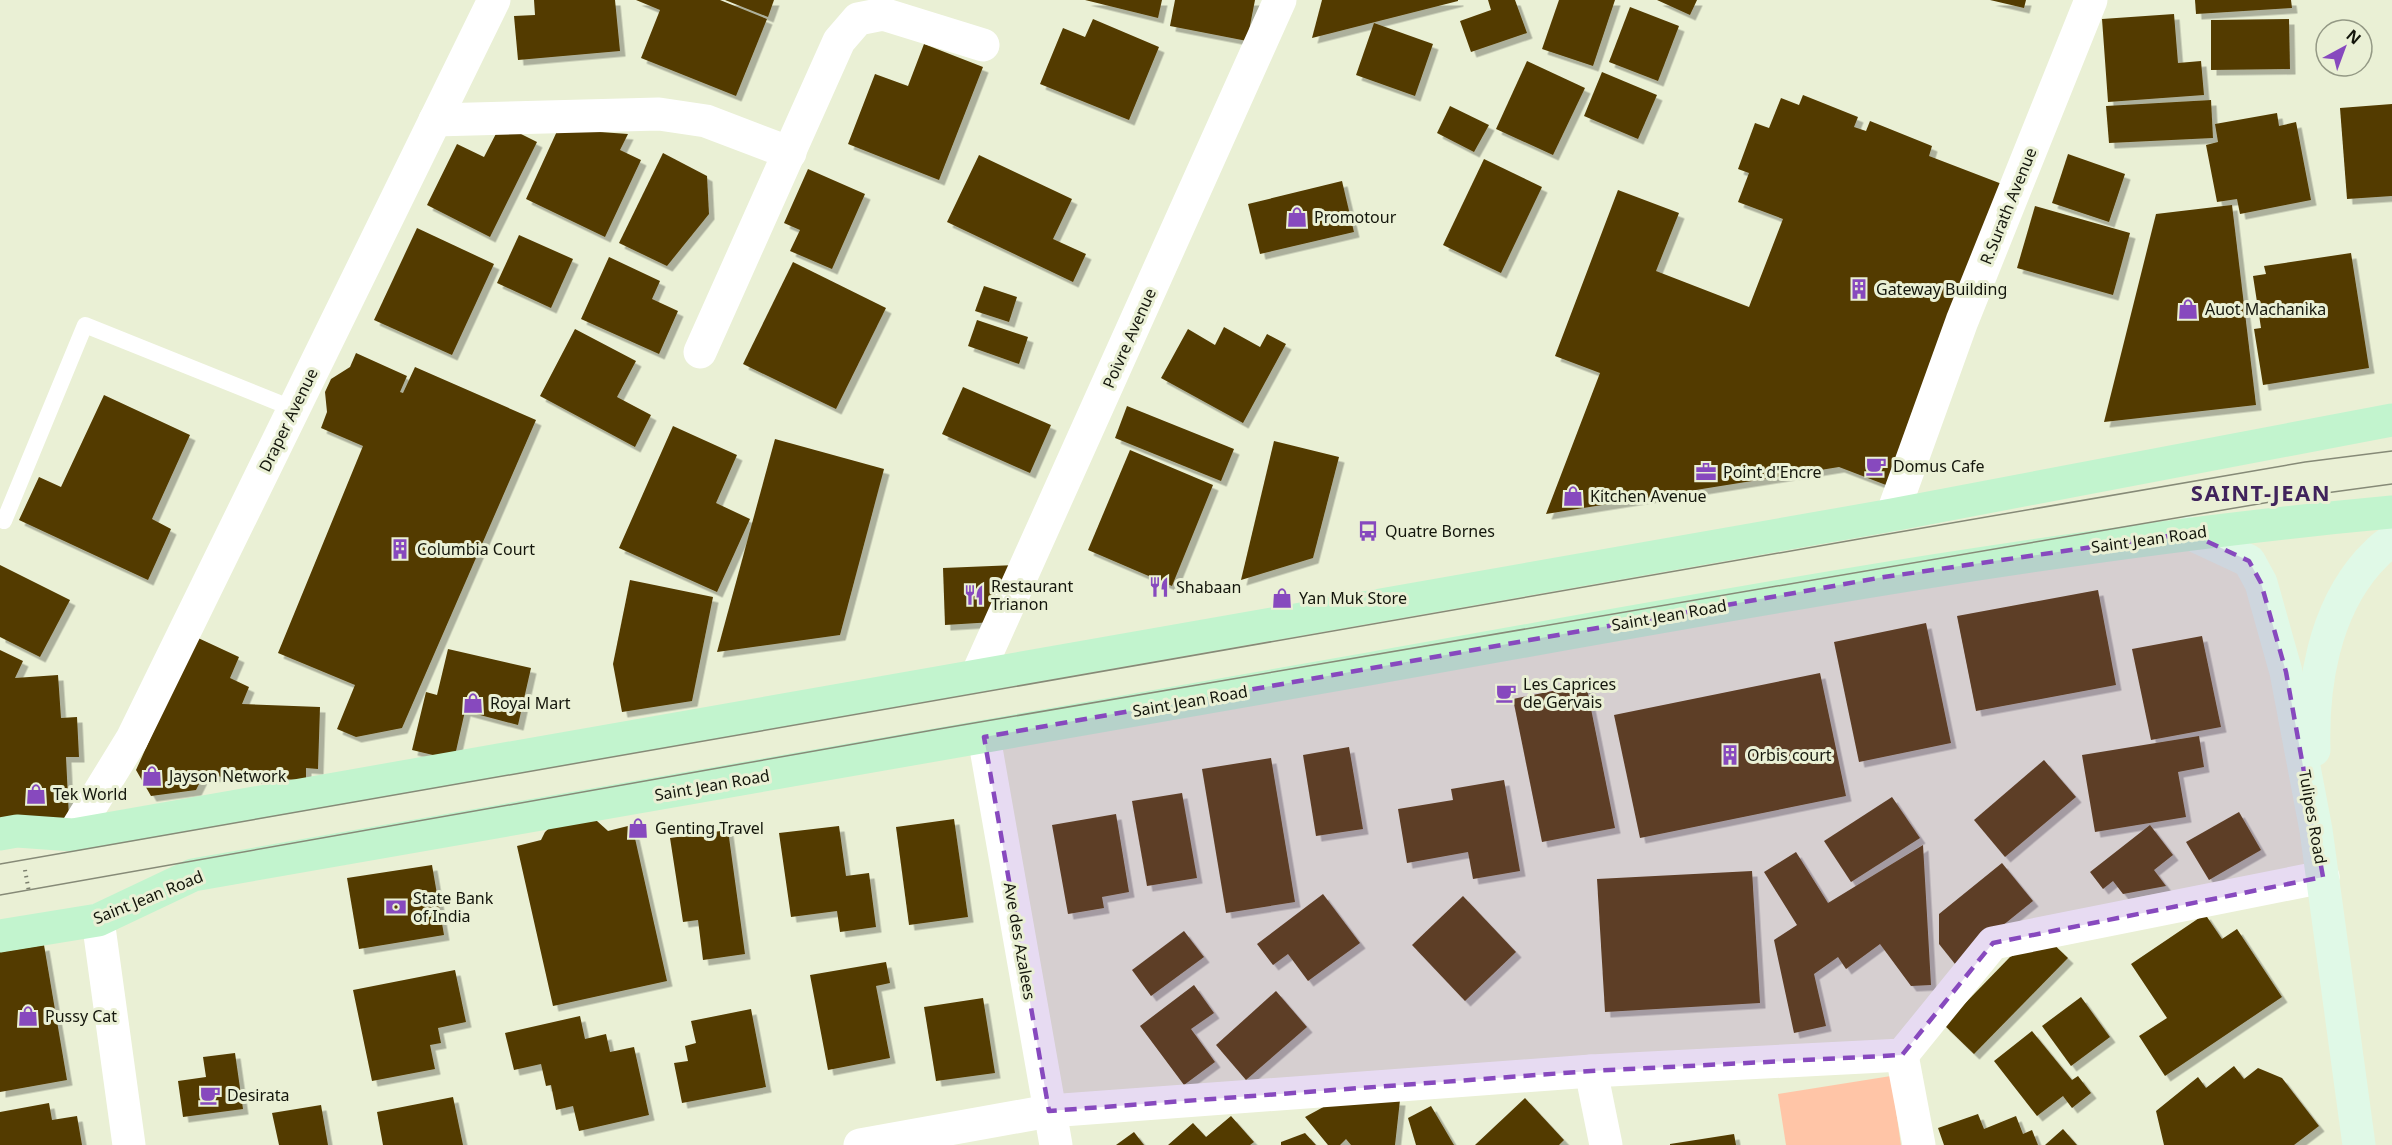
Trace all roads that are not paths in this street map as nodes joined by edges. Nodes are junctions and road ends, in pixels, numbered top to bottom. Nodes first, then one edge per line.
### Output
1 (494, 0) edge
2 (1280, 0) edge
3 (2091, 0) edge
4 (983, 45) dead end
5 (435, 120) junction
6 (790, 153) junction
7 (700, 352) dead end
8 (294, 409) junction
9 (2392, 420) edge
10 (2392, 512) edge
11 (1892, 515) junction
12 (4, 521) dead end
13 (2189, 533) junction
14 (2392, 541) edge
15 (977, 675) junction
16 (984, 737) junction
17 (2316, 830) junction
18 (8, 832) edge
19 (73, 835) junction
20 (2323, 877) junction
21 (98, 920) junction
22 (0, 936) edge
23 (1902, 1055) junction
24 (1591, 1071) junction
25 (1049, 1111) junction
26 (129, 1145) edge
27 (860, 1145) edge
28 (1056, 1145) edge
29 (1606, 1145) edge
30 (1919, 1145) edge
31 (2358, 1145) edge

1 - 5 street, Draper Avenue
2 - 15 street, Poivre Avenue
3 - 11 street, R.Surath Avenue
4 - 6 street
5 - 6 street
5 - 8 street, Draper Avenue
6 - 7 street
8 - 12 lane
8 - 19 street, Draper Avenue
9 - 11 main road
10 - 13 main road, Saint Jean Road
11 - 15 main road
13 - 16 main road, Saint Jean Road
13 - 17 main road, Tulipes Road
14 - 17 main road
15 - 19 main road
16 - 21 main road, Saint Jean Road
16 - 25 street, Ave des Azalees
17 - 20 main road, Tulipes Road
18 - 19 main road
20 - 23 street
20 - 31 main road, Tulipes Road
21 - 22 main road, Saint Jean Road
21 - 26 street
23 - 24 street
23 - 30 street
24 - 25 street
24 - 29 street
25 - 27 street
25 - 28 street, Ave des Azalees

